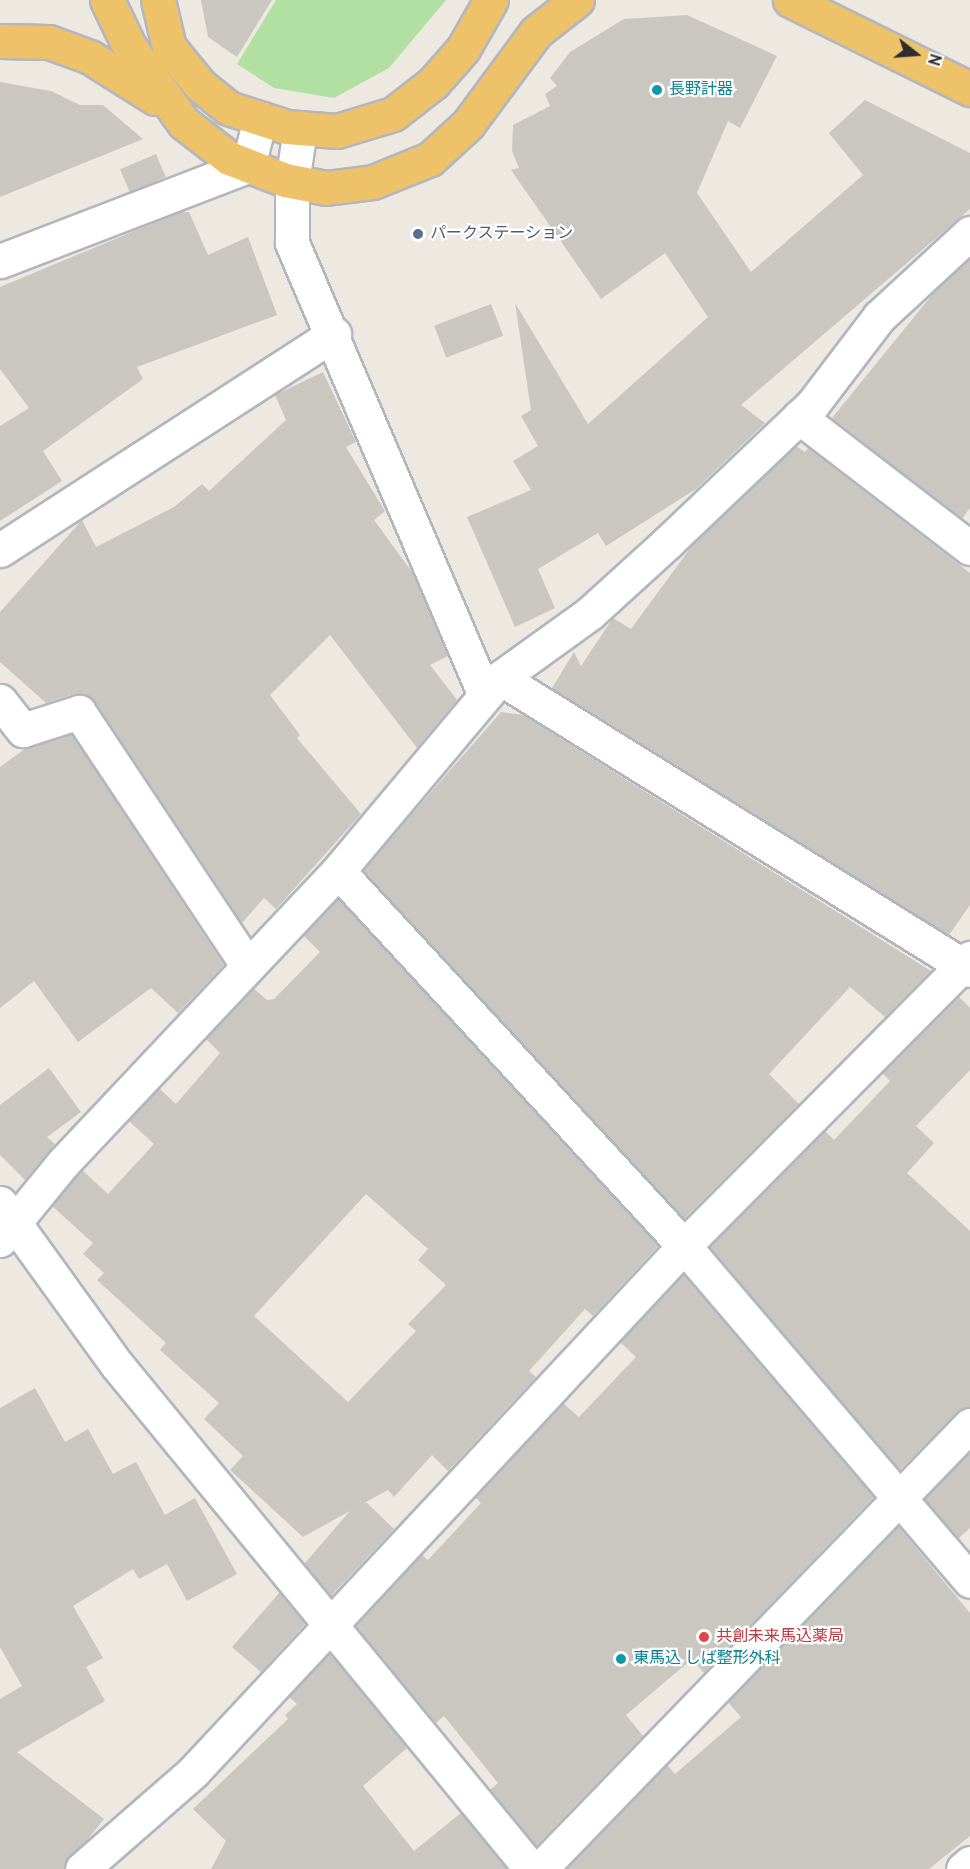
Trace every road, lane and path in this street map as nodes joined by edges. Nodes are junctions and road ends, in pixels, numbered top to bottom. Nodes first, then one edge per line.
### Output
1 (107, 0) edge
2 (158, 0) edge
3 (491, 0) edge
4 (577, 0) edge
5 (790, 0) edge
6 (0, 41) edge
7 (970, 89) edge
8 (171, 109) junction
9 (260, 119) junction
10 (300, 129) junction
11 (248, 166) junction
12 (291, 182) junction
13 (970, 233) edge
14 (0, 261) edge
15 (334, 334) junction
16 (799, 417) junction
17 (970, 548) edge
18 (0, 550) edge
19 (493, 687) junction
20 (0, 701) edge
21 (338, 871) junction
22 (968, 964) edge
23 (247, 965) junction
24 (5, 1222) edge
25 (684, 1246) junction
26 (970, 1425) edge
27 (900, 1496) junction
28 (970, 1581) edge
29 (334, 1624) junction
30 (970, 1863) edge
31 (82, 1869) edge
32 (531, 1869) edge
33 (540, 1869) edge
34 (963, 1869) edge

1 - 8 highway
2 - 9 highway
3 - 10 highway
4 - 12 highway
5 - 7 highway
6 - 8 highway
8 - 11 highway
9 - 10 highway
9 - 11 street
10 - 12 street
11 - 12 highway
11 - 14 street
12 - 15 street
13 - 16 street
15 - 18 street
15 - 19 street
16 - 17 street
16 - 19 street
19 - 21 street
19 - 22 street
20 - 23 street
21 - 23 street
21 - 25 street
22 - 25 street
23 - 24 street
24 - 29 street
25 - 27 street
25 - 29 street
26 - 27 street
27 - 28 street
27 - 33 street
29 - 31 street
29 - 32 street
30 - 34 street

